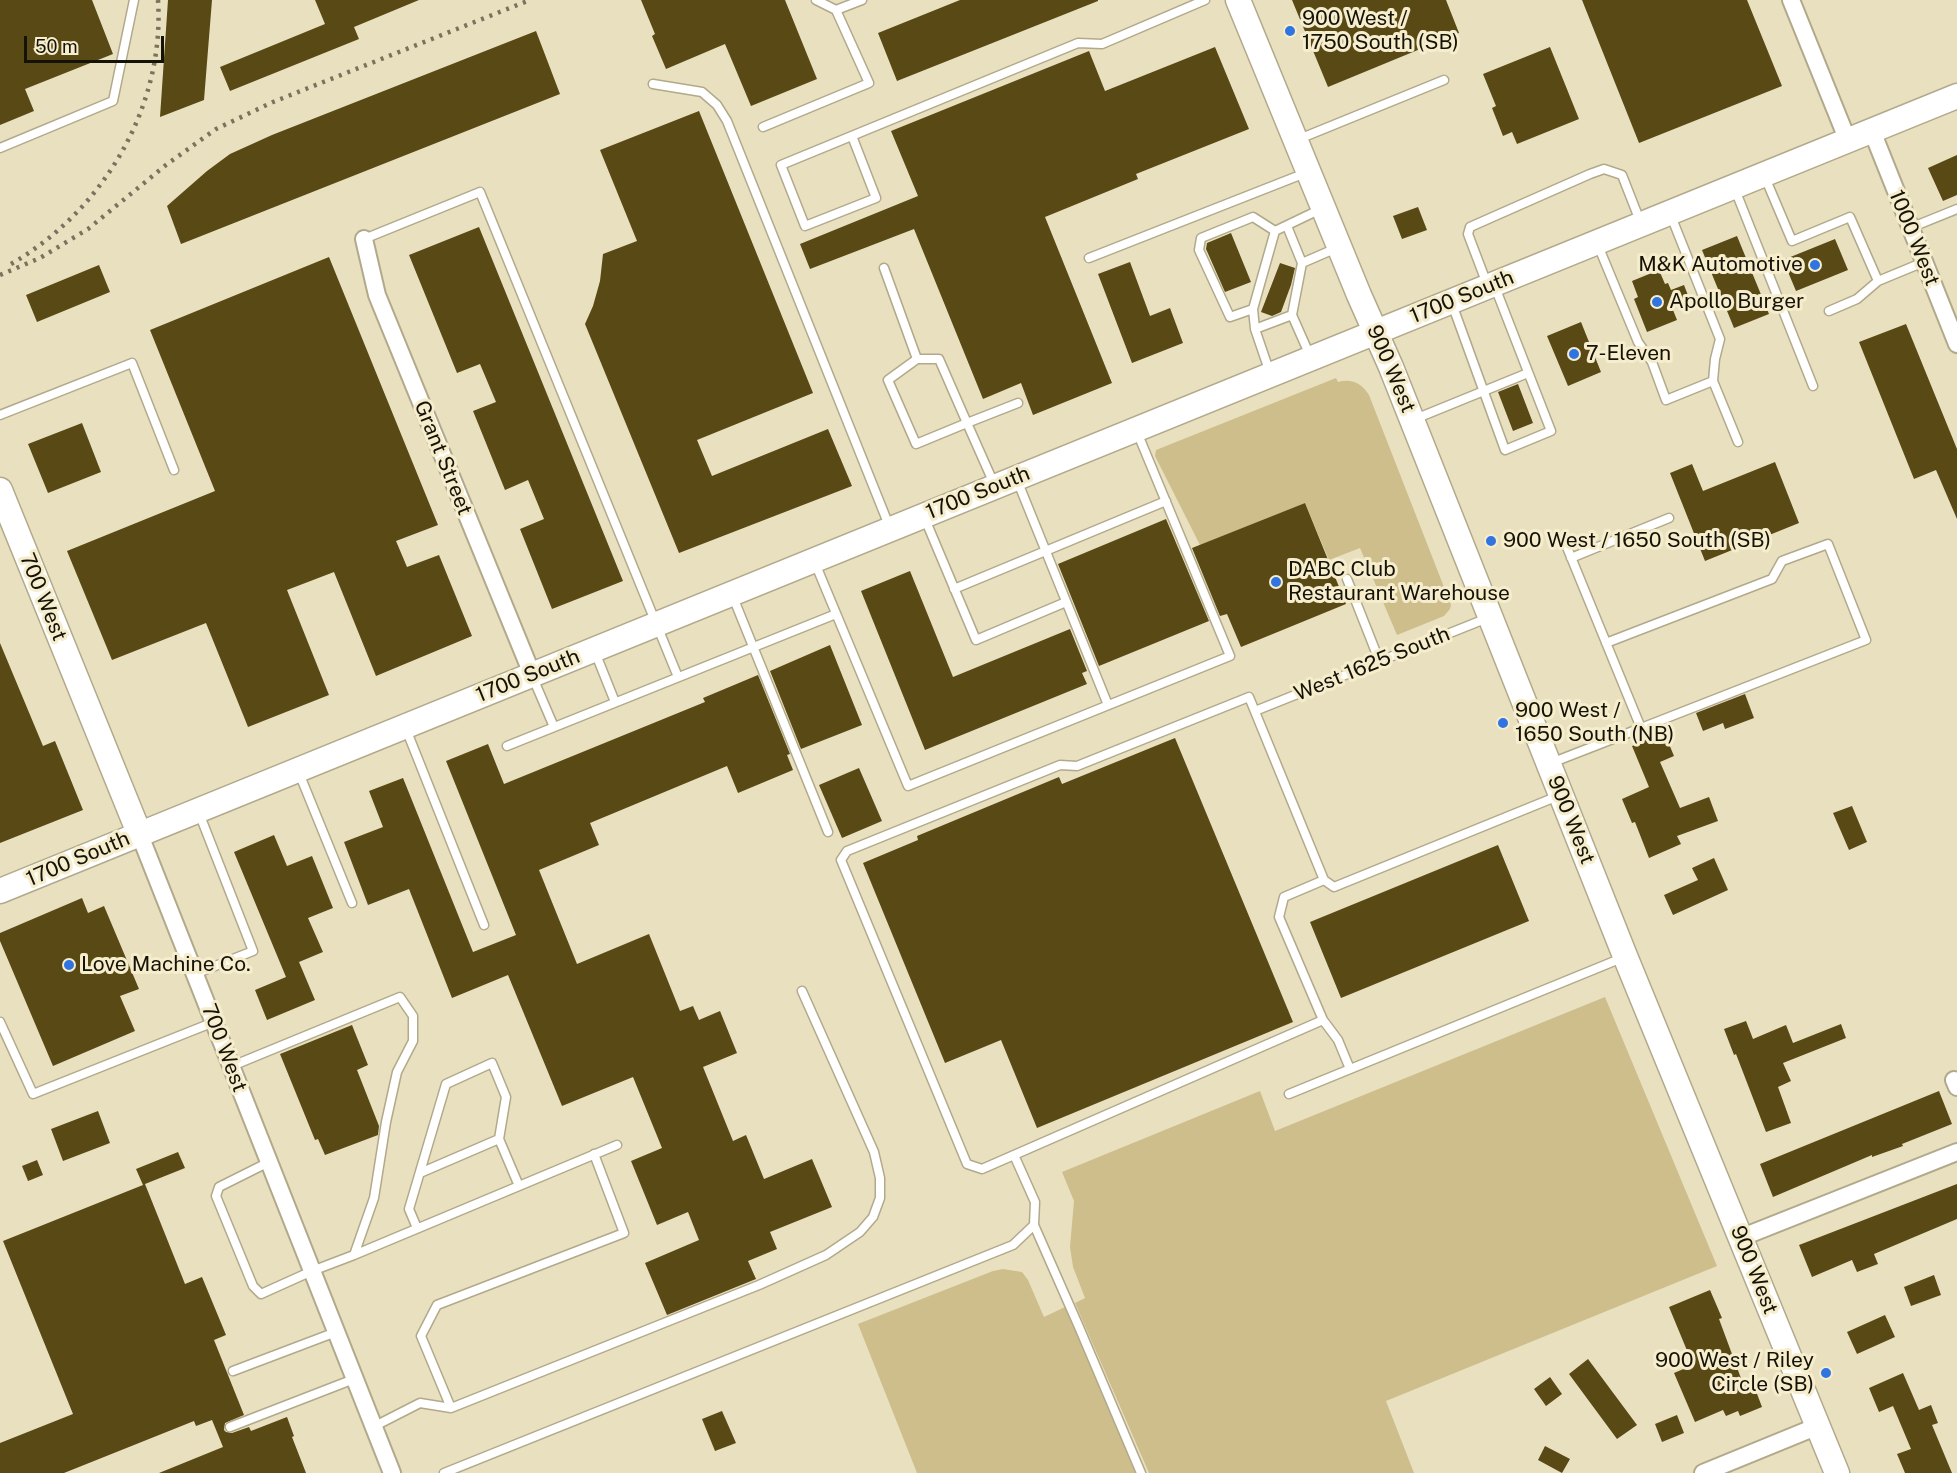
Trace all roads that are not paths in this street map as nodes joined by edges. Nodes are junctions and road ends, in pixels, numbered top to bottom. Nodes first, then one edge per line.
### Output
1 (134, 0) edge
2 (816, 0) edge
3 (862, 0) edge
4 (1205, 0) edge
5 (1238, 0) edge
6 (1791, 0) edge
7 (836, 10) junction
8 (1444, 80) dead end
9 (653, 84) dead end
10 (1957, 96) edge
11 (763, 127) dead end
12 (1872, 131) junction
13 (852, 136) junction
14 (1295, 140) junction
15 (1848, 141) junction
16 (0, 148) edge
17 (1308, 172) junction
18 (1764, 175) junction
19 (1734, 187) junction
20 (1323, 208) junction
21 (1957, 209) edge
22 (1670, 213) junction
23 (1642, 224) junction
24 (1287, 226) junction
25 (1910, 228) junction
26 (1275, 231) junction
27 (364, 238) joint
28 (1597, 243) junction
29 (1339, 247) junction
30 (1089, 258) dead end
31 (1302, 262) junction
32 (1924, 262) junction
33 (884, 268) dead end
34 (1878, 281) junction
35 (1491, 285) junction
36 (1451, 302) junction
37 (1253, 309) junction
38 (1830, 311) dead end
39 (1292, 315) junction
40 (1255, 329) junction
41 (1376, 332) junction
42 (1957, 344) edge
43 (1311, 358) junction
44 (917, 359) junction
45 (1528, 373) junction
46 (1270, 375) junction
47 (1713, 381) junction
48 (1813, 386) dead end
49 (1483, 390) junction
50 (1018, 403) dead end
51 (0, 415) edge
52 (1412, 420) junction
53 (967, 423) junction
54 (1136, 429) junction
55 (1738, 442) dead end
56 (174, 470) dead end
57 (1006, 482) junction
58 (0, 490) edge
59 (1166, 501) junction
60 (923, 516) junction
61 (1669, 518) dead end
62 (890, 529) junction
63 (1564, 540) dead end
64 (1045, 551) junction
65 (1571, 558) junction
66 (813, 560) junction
67 (1347, 579) dead end
68 (954, 589) junction
69 (732, 593) junction
70 (1066, 602) junction
71 (836, 614) junction
72 (1490, 616) junction
73 (656, 624) junction
74 (1606, 643) junction
75 (753, 647) junction
76 (594, 649) junction
77 (1379, 660) junction
78 (532, 674) junction
79 (678, 677) junction
80 (615, 702) junction
81 (1108, 705) junction
82 (1255, 711) junction
83 (404, 726) junction
84 (554, 727) junction
85 (1641, 728) junction
86 (507, 746) dead end
87 (1549, 764) junction
88 (297, 770) junction
89 (1561, 794) junction
90 (198, 810) junction
91 (828, 832) dead end
92 (139, 833) junction
93 (1323, 880) junction
94 (0, 891) edge
95 (351, 903) dead end
96 (484, 925) dead end
97 (1625, 956) junction
98 (195, 974) junction
99 (802, 991) dead end
100 (1323, 1020) junction
101 (0, 1022) edge
102 (214, 1022) junction
103 (231, 1066) junction
104 (1350, 1069) junction
105 (1289, 1094) dead end
106 (500, 1139) junction
107 (616, 1145) dead end
108 (1957, 1152) edge
109 (594, 1154) junction
110 (1014, 1155) junction
111 (269, 1162) junction
112 (420, 1173) junction
113 (519, 1186) junction
114 (1034, 1225) junction
115 (417, 1228) junction
116 (1740, 1238) junction
117 (354, 1254) junction
118 (312, 1270) junction
119 (336, 1332) junction
120 (233, 1371) dead end
121 (354, 1379) junction
122 (451, 1408) junction
123 (1818, 1426) junction
124 (230, 1427) dead end
125 (374, 1427) junction
126 (392, 1473) edge
127 (444, 1473) edge
128 (1141, 1473) edge
129 (1702, 1473) edge
130 (1837, 1473) edge

1 - 16 lane
2 - 7 lane
3 - 7 lane
4 - 13 lane
5 - 14 street, 900 West
6 - 15 street
7 - 11 lane
8 - 14 lane
9 - 62 lane
10 - 12 street, 1700 South
12 - 15 street, 1700 South
12 - 25 street, 1000 West
13 - 13 lane
14 - 17 street, 900 West
15 - 18 street, 1700 South
17 - 20 street, 900 West
17 - 30 lane
18 - 19 street, 1700 South
18 - 34 lane
19 - 22 street, 1700 South
19 - 48 lane
20 - 24 lane
20 - 29 street, 900 West
21 - 25 lane
22 - 23 street, 1700 South
22 - 47 lane
23 - 28 street, 1700 South
23 - 35 lane
24 - 26 lane
24 - 31 lane
25 - 32 street, 1000 West
26 - 37 lane
26 - 37 lane
27 - 73 lane
27 - 78 street, Grant Street
28 - 35 street, 1700 South
28 - 47 lane
29 - 31 lane
29 - 41 street, 900 West
31 - 39 lane
32 - 34 lane
32 - 42 street, 1000 West
33 - 44 lane
34 - 38 lane
35 - 36 street, 1700 South
35 - 45 lane
36 - 41 street, 1700 South
36 - 49 lane
37 - 40 lane
39 - 40 lane
39 - 43 lane
40 - 46 lane
41 - 43 street, 1700 South
41 - 52 street, 900 West
43 - 46 street, 1700 South
44 - 53 lane
44 - 53 lane
45 - 49 lane
45 - 49 lane
46 - 54 street, 1700 South
47 - 55 lane
49 - 52 lane
50 - 53 lane
51 - 56 lane
52 - 72 street, 900 West
53 - 57 lane
54 - 57 street, 1700 South
54 - 59 lane
57 - 60 street, 1700 South
57 - 64 lane
58 - 92 street, 700 West
59 - 64 lane
59 - 81 lane
60 - 62 street, 1700 South
60 - 68 lane
61 - 65 lane
62 - 66 street, 1700 South
63 - 65 lane
64 - 68 lane
64 - 70 lane
65 - 74 lane
66 - 69 street, 1700 South
66 - 71 lane
67 - 77 lane
68 - 70 lane
69 - 73 street, 1700 South
69 - 75 lane
70 - 81 lane
71 - 75 lane
71 - 81 lane
72 - 77 lane, West 1625 South
72 - 87 street, 900 West
73 - 76 street, 1700 South
73 - 79 lane
74 - 85 lane
74 - 85 lane
75 - 79 lane
75 - 91 lane
76 - 78 street, 1700 South
76 - 80 lane
77 - 82 lane, West 1625 South
78 - 83 street, 1700 South
78 - 84 lane
79 - 80 lane
80 - 84 lane
82 - 93 lane
82 - 110 lane
83 - 88 street, 1700 South
83 - 96 lane
84 - 86 lane
85 - 87 lane
87 - 89 street, 900 West
88 - 90 street, 1700 South
88 - 95 lane
89 - 93 lane
89 - 97 street, 900 West
90 - 92 street, 1700 South
90 - 98 lane
92 - 94 street, 1700 South
92 - 98 street, 700 West
93 - 100 lane
97 - 104 lane
97 - 116 street, 900 West
98 - 102 street, 700 West
99 - 122 lane
100 - 104 lane
100 - 110 lane
101 - 102 lane
102 - 103 street, 700 West
103 - 111 street, 700 West
103 - 117 lane
104 - 105 lane
106 - 112 lane
106 - 112 lane
106 - 113 lane
107 - 109 lane
108 - 116 street
109 - 113 lane
109 - 122 lane
110 - 114 lane
111 - 118 street, 700 West
111 - 118 lane
112 - 115 lane
113 - 115 lane
114 - 127 lane
114 - 128 lane
115 - 117 lane
116 - 123 street, 900 West
117 - 118 lane
118 - 119 street, 700 West
119 - 120 lane
119 - 121 street, 700 West
121 - 124 lane
121 - 125 street, 700 West
122 - 125 lane
123 - 129 street
123 - 130 street, 900 West
125 - 126 street, 700 West

